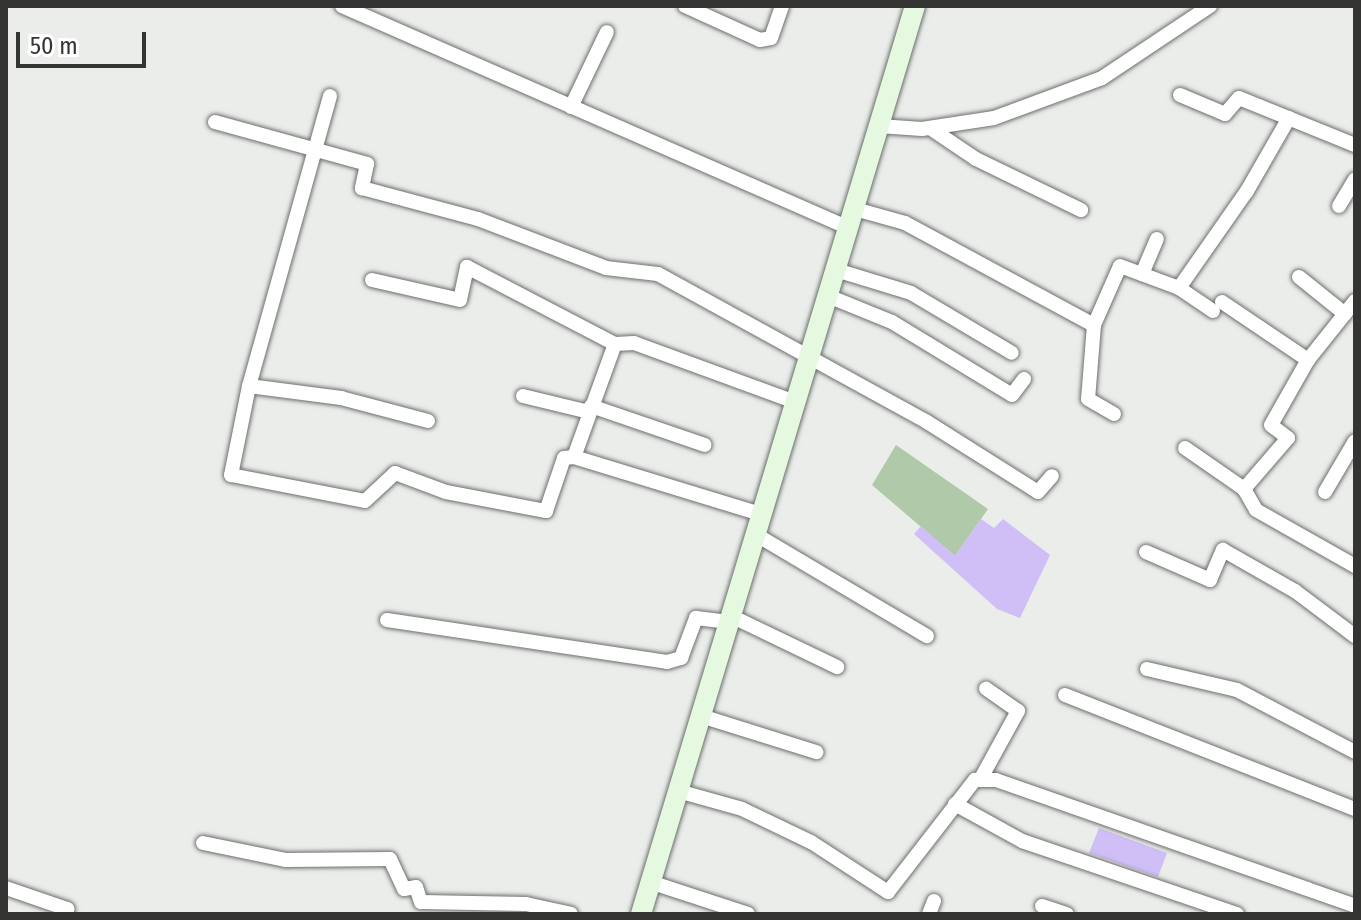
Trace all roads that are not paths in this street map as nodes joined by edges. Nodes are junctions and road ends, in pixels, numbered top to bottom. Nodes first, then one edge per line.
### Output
1 (342, 6) edge
2 (685, 6) edge
3 (782, 6) edge
4 (915, 6) edge
5 (1210, 6) edge
6 (607, 32) dead end
7 (1180, 95) dead end
8 (330, 96) dead end
9 (571, 107) junction
10 (1289, 118) junction
11 (215, 122) dead end
12 (879, 126) junction
13 (930, 128) junction
14 (1355, 145) edge
15 (313, 150) junction
16 (1355, 179) edge
17 (1339, 206) dead end
18 (1081, 210) dead end
19 (852, 219) junction
20 (1157, 239) dead end
21 (836, 270) junction
22 (1142, 274) junction
23 (1299, 277) dead end
24 (372, 280) dead end
25 (1179, 288) junction
26 (828, 296) junction
27 (1350, 308) edge
28 (1094, 325) junction
29 (615, 344) junction
30 (1012, 353) dead end
31 (808, 359) junction
32 (1308, 360) junction
33 (1024, 379) dead end
34 (249, 386) junction
35 (523, 396) dead end
36 (795, 402) junction
37 (590, 409) junction
38 (1114, 414) dead end
39 (428, 421) dead end
40 (1355, 441) edge
41 (705, 445) dead end
42 (1185, 448) dead end
43 (574, 457) junction
44 (1052, 476) dead end
45 (1244, 489) junction
46 (1325, 492) dead end
47 (758, 524) junction
48 (1146, 552) dead end
49 (1355, 566) edge
50 (730, 619) junction
51 (387, 620) dead end
52 (927, 636) dead end
53 (1355, 636) edge
54 (837, 667) dead end
55 (1147, 669) dead end
56 (986, 689) dead end
57 (1065, 695) dead end
58 (701, 716) junction
59 (816, 752) dead end
60 (1355, 752) edge
61 (980, 780) junction
62 (678, 791) junction
63 (955, 804) junction
64 (1355, 809) edge
65 (203, 843) dead end
66 (650, 882) junction
67 (6, 888) edge
68 (1042, 906) dead end
69 (1355, 906) edge
70 (67, 914) edge
71 (571, 914) edge
72 (641, 914) edge
73 (748, 914) edge
74 (1067, 914) edge
75 (1237, 914) edge

1 - 9 street
2 - 3 street
4 - 12 main road
5 - 13 street
6 - 9 street
7 - 10 street
8 - 15 street
9 - 19 street
10 - 14 street
10 - 25 street
11 - 15 street
12 - 13 street
12 - 19 main road
13 - 18 street
15 - 31 street
15 - 34 street
16 - 17 street
19 - 21 main road
19 - 28 street
20 - 22 street
21 - 26 main road
21 - 30 street
22 - 25 street
22 - 28 street
23 - 27 street
24 - 29 street
25 - 32 street
26 - 31 main road
26 - 33 street
27 - 32 street
28 - 38 street
29 - 36 street
29 - 37 street
31 - 36 main road
31 - 44 street
32 - 45 street
34 - 39 street
34 - 43 street
35 - 37 street
36 - 47 main road
37 - 41 street
37 - 43 street
40 - 46 street
42 - 45 street
43 - 47 street
45 - 49 street
47 - 50 main road
47 - 52 street
48 - 53 street
50 - 51 street
50 - 54 street
50 - 58 main road
55 - 60 street
56 - 61 street
57 - 64 street
58 - 59 street
58 - 62 main road
61 - 63 street
61 - 69 street
62 - 63 street
62 - 66 main road
63 - 75 street
65 - 71 street
66 - 72 main road
66 - 73 street
67 - 70 street
68 - 74 street

